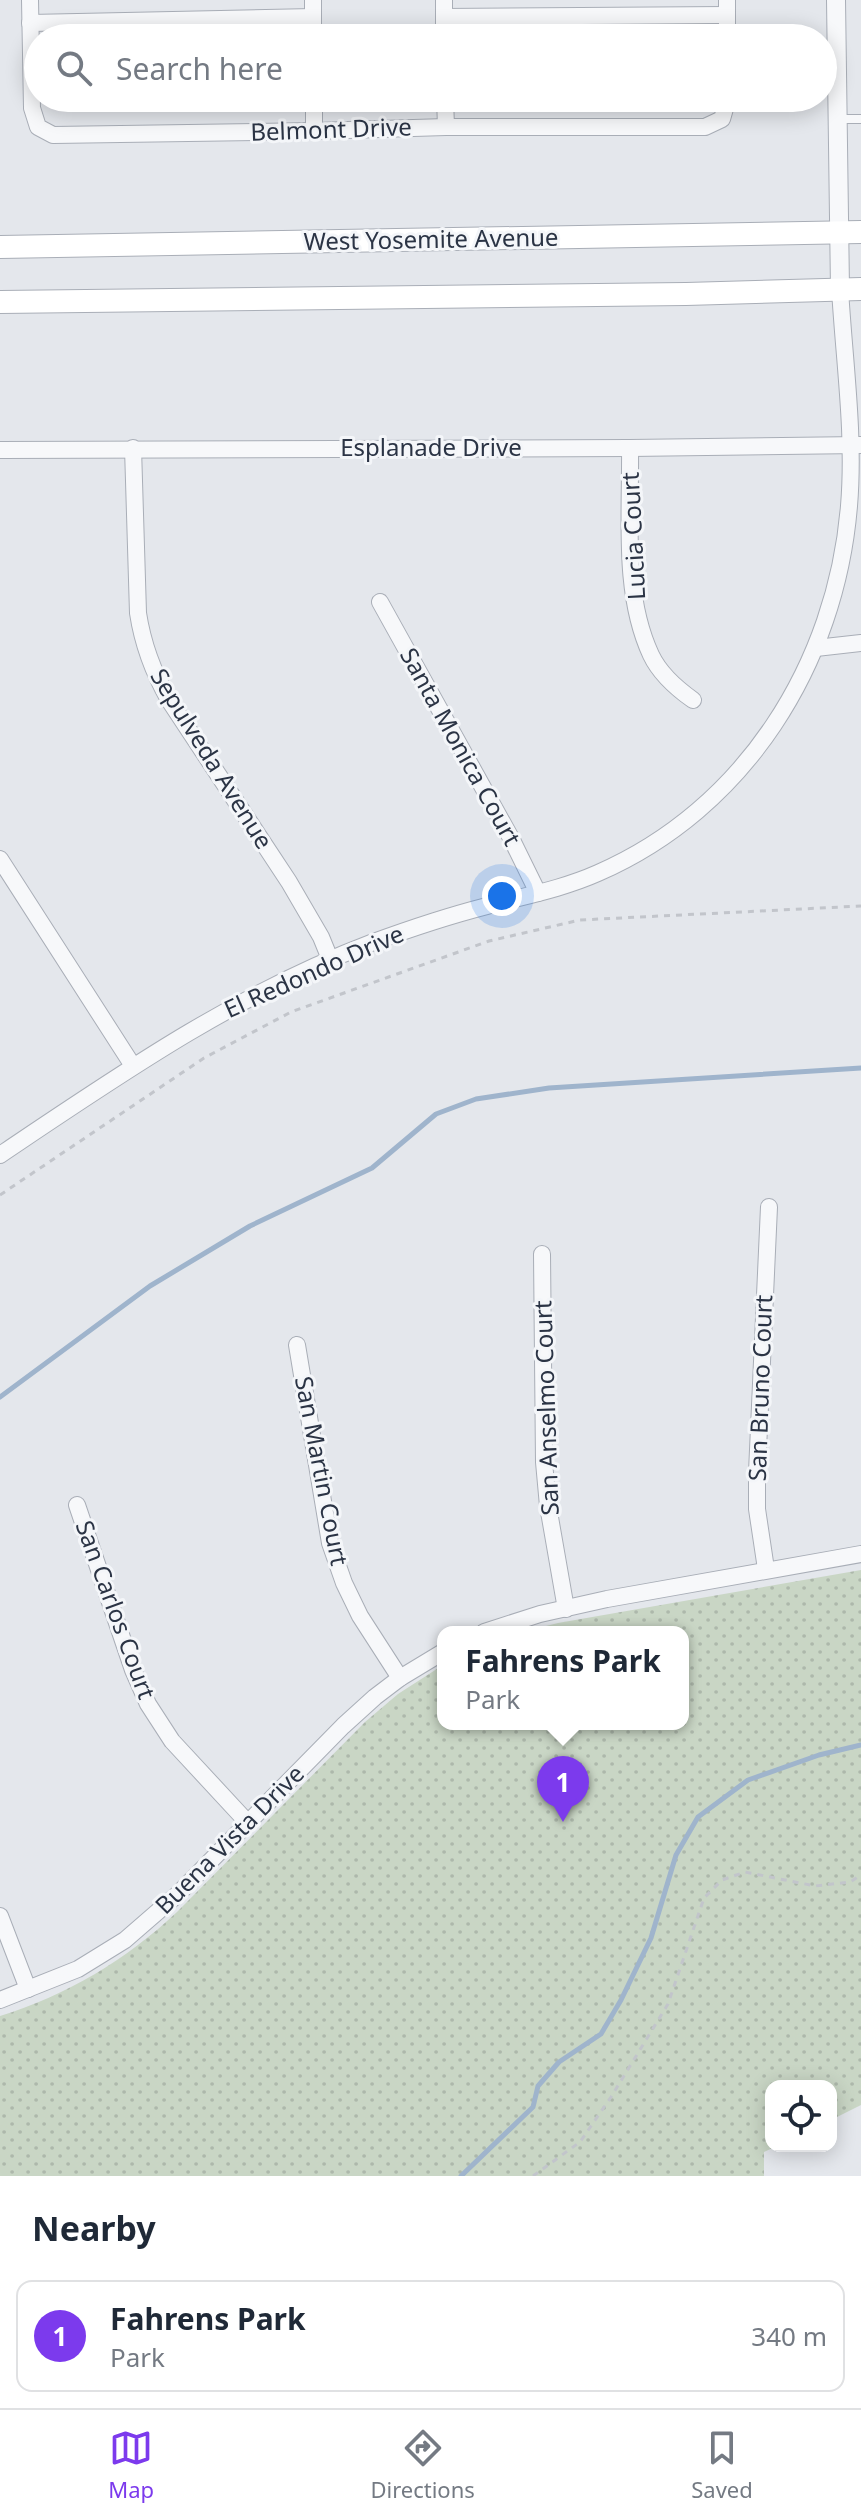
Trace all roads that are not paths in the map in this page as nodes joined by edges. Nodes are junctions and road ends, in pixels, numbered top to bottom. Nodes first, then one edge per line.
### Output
1 (30, 0) edge
2 (313, 0) edge
3 (444, 0) edge
4 (836, 0) edge
5 (727, 8) edge
6 (313, 17) junction
7 (444, 17) junction
8 (30, 23) joint
9 (313, 24) edge
10 (444, 24) edge
11 (836, 24) edge
12 (837, 60) edge
13 (33, 112) edge
14 (314, 112) edge
15 (445, 112) edge
16 (724, 112) edge
17 (838, 119) junction
18 (861, 119) edge
19 (446, 127) junction
20 (314, 131) junction
21 (850, 232) edge
22 (0, 247) edge
23 (850, 289) edge
24 (0, 302) edge
25 (855, 445) edge
26 (133, 448) junction
27 (630, 448) junction
28 (0, 450) edge
29 (380, 602) dead end
30 (861, 643) edge
31 (816, 648) junction
32 (693, 700) dead end
33 (0, 859) edge
34 (538, 893) junction
35 (330, 959) junction
36 (133, 1066) junction
37 (0, 1155) edge
38 (769, 1207) dead end
39 (542, 1254) dead end
40 (297, 1345) dead end
41 (77, 1505) dead end
42 (861, 1554) edge
43 (766, 1569) junction
44 (566, 1609) junction
45 (503, 1626) edge
46 (437, 1656) edge
47 (400, 1678) junction
48 (248, 1823) junction
49 (0, 1916) edge
50 (28, 1989) junction
51 (0, 2000) edge

1 - 8 street
2 - 6 street
3 - 7 street
4 - 11 street, El Redondo Drive
5 - 7 street
6 - 8 street
6 - 9 street
7 - 10 street
12 - 17 street, El Redondo Drive
13 - 20 street, Belmont Drive
14 - 20 street
15 - 19 street
16 - 19 street, Belmont Drive
17 - 18 lane
17 - 21 street, El Redondo Drive
19 - 20 street, Belmont Drive
21 - 22 main road, West Yosemite Avenue
21 - 23 street, El Redondo Drive
23 - 24 main road
23 - 25 street, El Redondo Drive
25 - 27 street, Esplanade Drive
25 - 31 street, El Redondo Drive
26 - 27 street, Esplanade Drive
26 - 28 street, Esplanade Drive
26 - 35 street, Sepulveda Avenue
27 - 32 street, Lucia Court
29 - 34 street, Santa Monica Court
30 - 31 street
31 - 34 street, El Redondo Drive
33 - 36 street
34 - 35 street, El Redondo Drive
35 - 36 street, El Redondo Drive
36 - 37 street, El Redondo Drive
38 - 43 street, San Bruno Court
39 - 44 street, San Anselmo Court
40 - 47 street, San Martin Court
41 - 48 street, San Carlos Court
42 - 43 street
43 - 44 street
44 - 45 street
46 - 47 street, Buena Vista Drive
47 - 48 street, Buena Vista Drive
48 - 50 street, Buena Vista Drive
49 - 50 street
50 - 51 street, Buena Vista Drive

